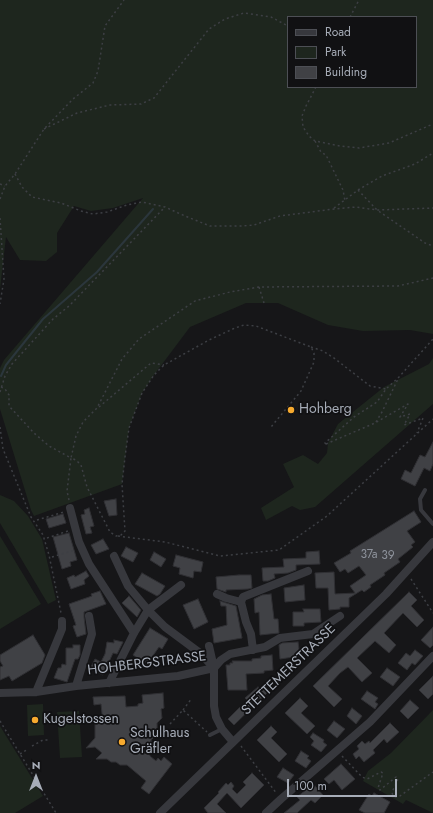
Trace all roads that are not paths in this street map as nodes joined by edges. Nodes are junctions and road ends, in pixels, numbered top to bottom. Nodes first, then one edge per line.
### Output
1 (425, 490) dead end
2 (69, 510) road end
3 (433, 524) edge
4 (433, 542) edge
5 (114, 556) dead end
6 (308, 571) dead end
7 (181, 585) dead end
8 (218, 594) dead end
9 (241, 602) junction
10 (148, 610) junction
11 (89, 616) dead end
12 (340, 616) dead end
13 (62, 621) road end
14 (134, 633) junction
15 (209, 646) dead end
16 (253, 650) junction
17 (433, 656) edge
18 (214, 668) junction
19 (109, 683) junction
20 (76, 686) junction
21 (36, 692) junction
22 (0, 693) edge
23 (222, 728) junction
24 (210, 736) road end
25 (233, 742) junction
26 (160, 813) edge
27 (266, 813) edge

1 - 3 lane
2 - 14 street
4 - 25 street, STETTEMERSTRASSE
5 - 10 street
6 - 9 street
7 - 10 street
8 - 9 street
9 - 16 street
10 - 14 street
10 - 18 street
11 - 20 street, HOHBERGSTRASSE
12 - 16 street
13 - 21 street
14 - 19 street
15 - 18 street
16 - 18 street
17 - 27 street
18 - 19 street, HOHBERGSTRASSE
18 - 23 street, HOHBERGSTRASSE
19 - 20 street, HOHBERGSTRASSE
20 - 21 street, HOHBERGSTRASSE
21 - 22 street, HOHBERGSTRASSE
23 - 24 lane
23 - 25 street, HOHBERGSTRASSE
25 - 26 street, STETTEMERSTRASSE

